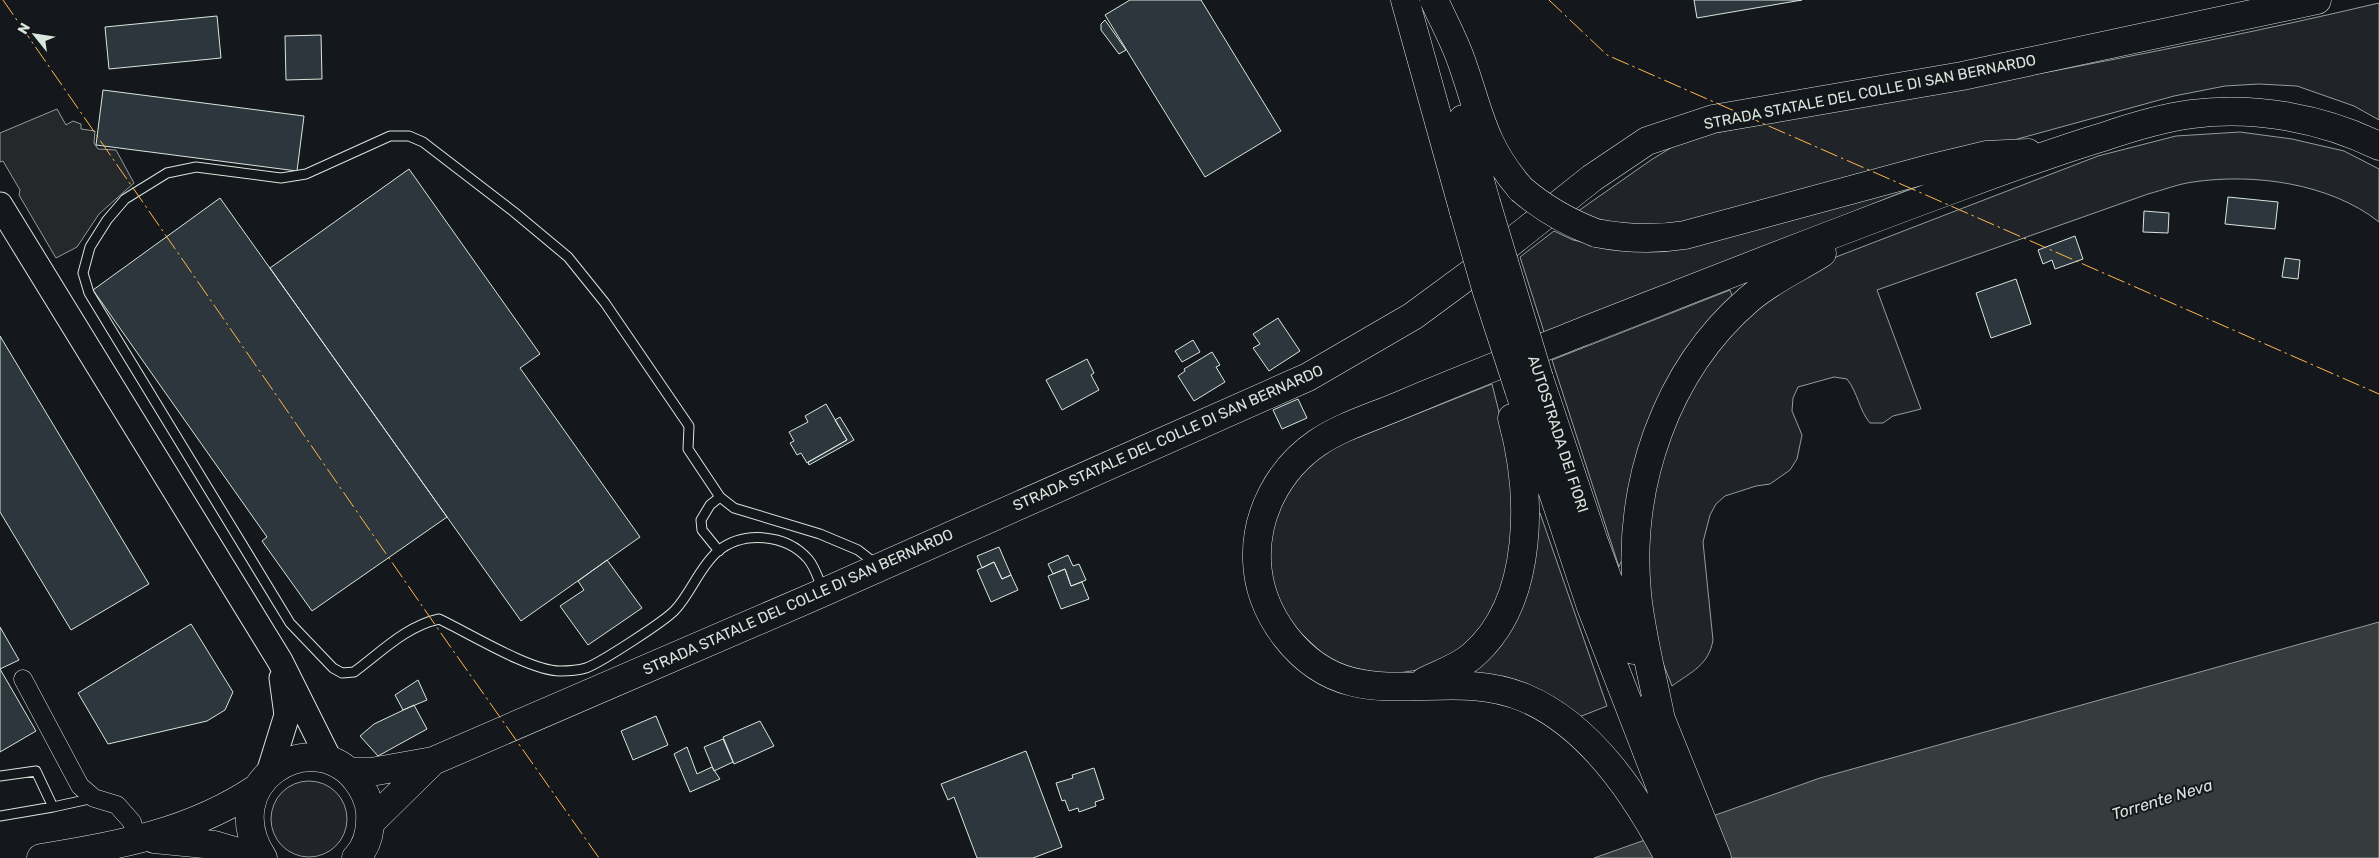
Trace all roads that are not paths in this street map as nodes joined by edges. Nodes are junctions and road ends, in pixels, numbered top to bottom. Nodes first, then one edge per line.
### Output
1 (1405, 0) edge
2 (1433, 0) edge
3 (2317, 0) edge
4 (2379, 146) edge
5 (2050, 153) junction
6 (0, 206) edge
7 (1475, 207) junction
8 (1877, 217) junction
9 (1521, 387) junction
10 (720, 497) junction
11 (719, 551) junction
12 (880, 567) junction
13 (824, 592) junction
14 (280, 661) junction
15 (23, 679) dead end
16 (1412, 687) junction
17 (1649, 724) junction
18 (434, 761) junction
19 (340, 767) junction
20 (0, 776) edge
21 (263, 780) junction
22 (94, 798) junction
23 (53, 807) junction
24 (0, 816) edge
25 (370, 823) junction
26 (131, 841) junction
27 (41, 858) edge
28 (168, 858) edge
29 (258, 858) edge
30 (262, 858) edge
31 (356, 858) edge
32 (1669, 858) edge
33 (1688, 858) edge
34 (1717, 858) edge

1 - 7 main road, AUTOSTRADA DEI FIORI
2 - 5 main road, bridge
2 - 7 main road, AUTOSTRADA DEI FIORI
3 - 12 main road, STRADA STATALE DEL COLLE DI SAN BERNARDO
4 - 5 main road
5 - 8 main road
6 - 14 street
7 - 9 main road, AUTOSTRADA DEI FIORI, bridge
7 - 9 main road, AUTOSTRADA DEI FIORI, bridge
8 - 16 main road
8 - 17 main road
9 - 16 main road
9 - 17 main road, AUTOSTRADA DEI FIORI
10 - 11 lane
10 - 11 lane
10 - 12 lane
11 - 13 lane
12 - 13 main road, STRADA STATALE DEL COLLE DI SAN BERNARDO
13 - 18 main road, STRADA STATALE DEL COLLE DI SAN BERNARDO
14 - 19 street
14 - 21 street
15 - 22 street
16 - 32 main road
17 - 33 main road, AUTOSTRADA DEI FIORI
17 - 34 main road, AUTOSTRADA DEI FIORI
18 - 19 main road, STRADA STATALE DEL COLLE DI SAN BERNARDO
18 - 25 main road, STRADA STATALE DEL COLLE DI SAN BERNARDO
19 - 21 main road, STRADA STATALE DEL COLLE DI SAN BERNARDO
19 - 25 main road
20 - 23 lane
21 - 26 main road
21 - 30 main road
22 - 23 lane
22 - 26 street
23 - 24 lane
25 - 31 main road
26 - 27 main road
26 - 28 main road
26 - 29 main road

